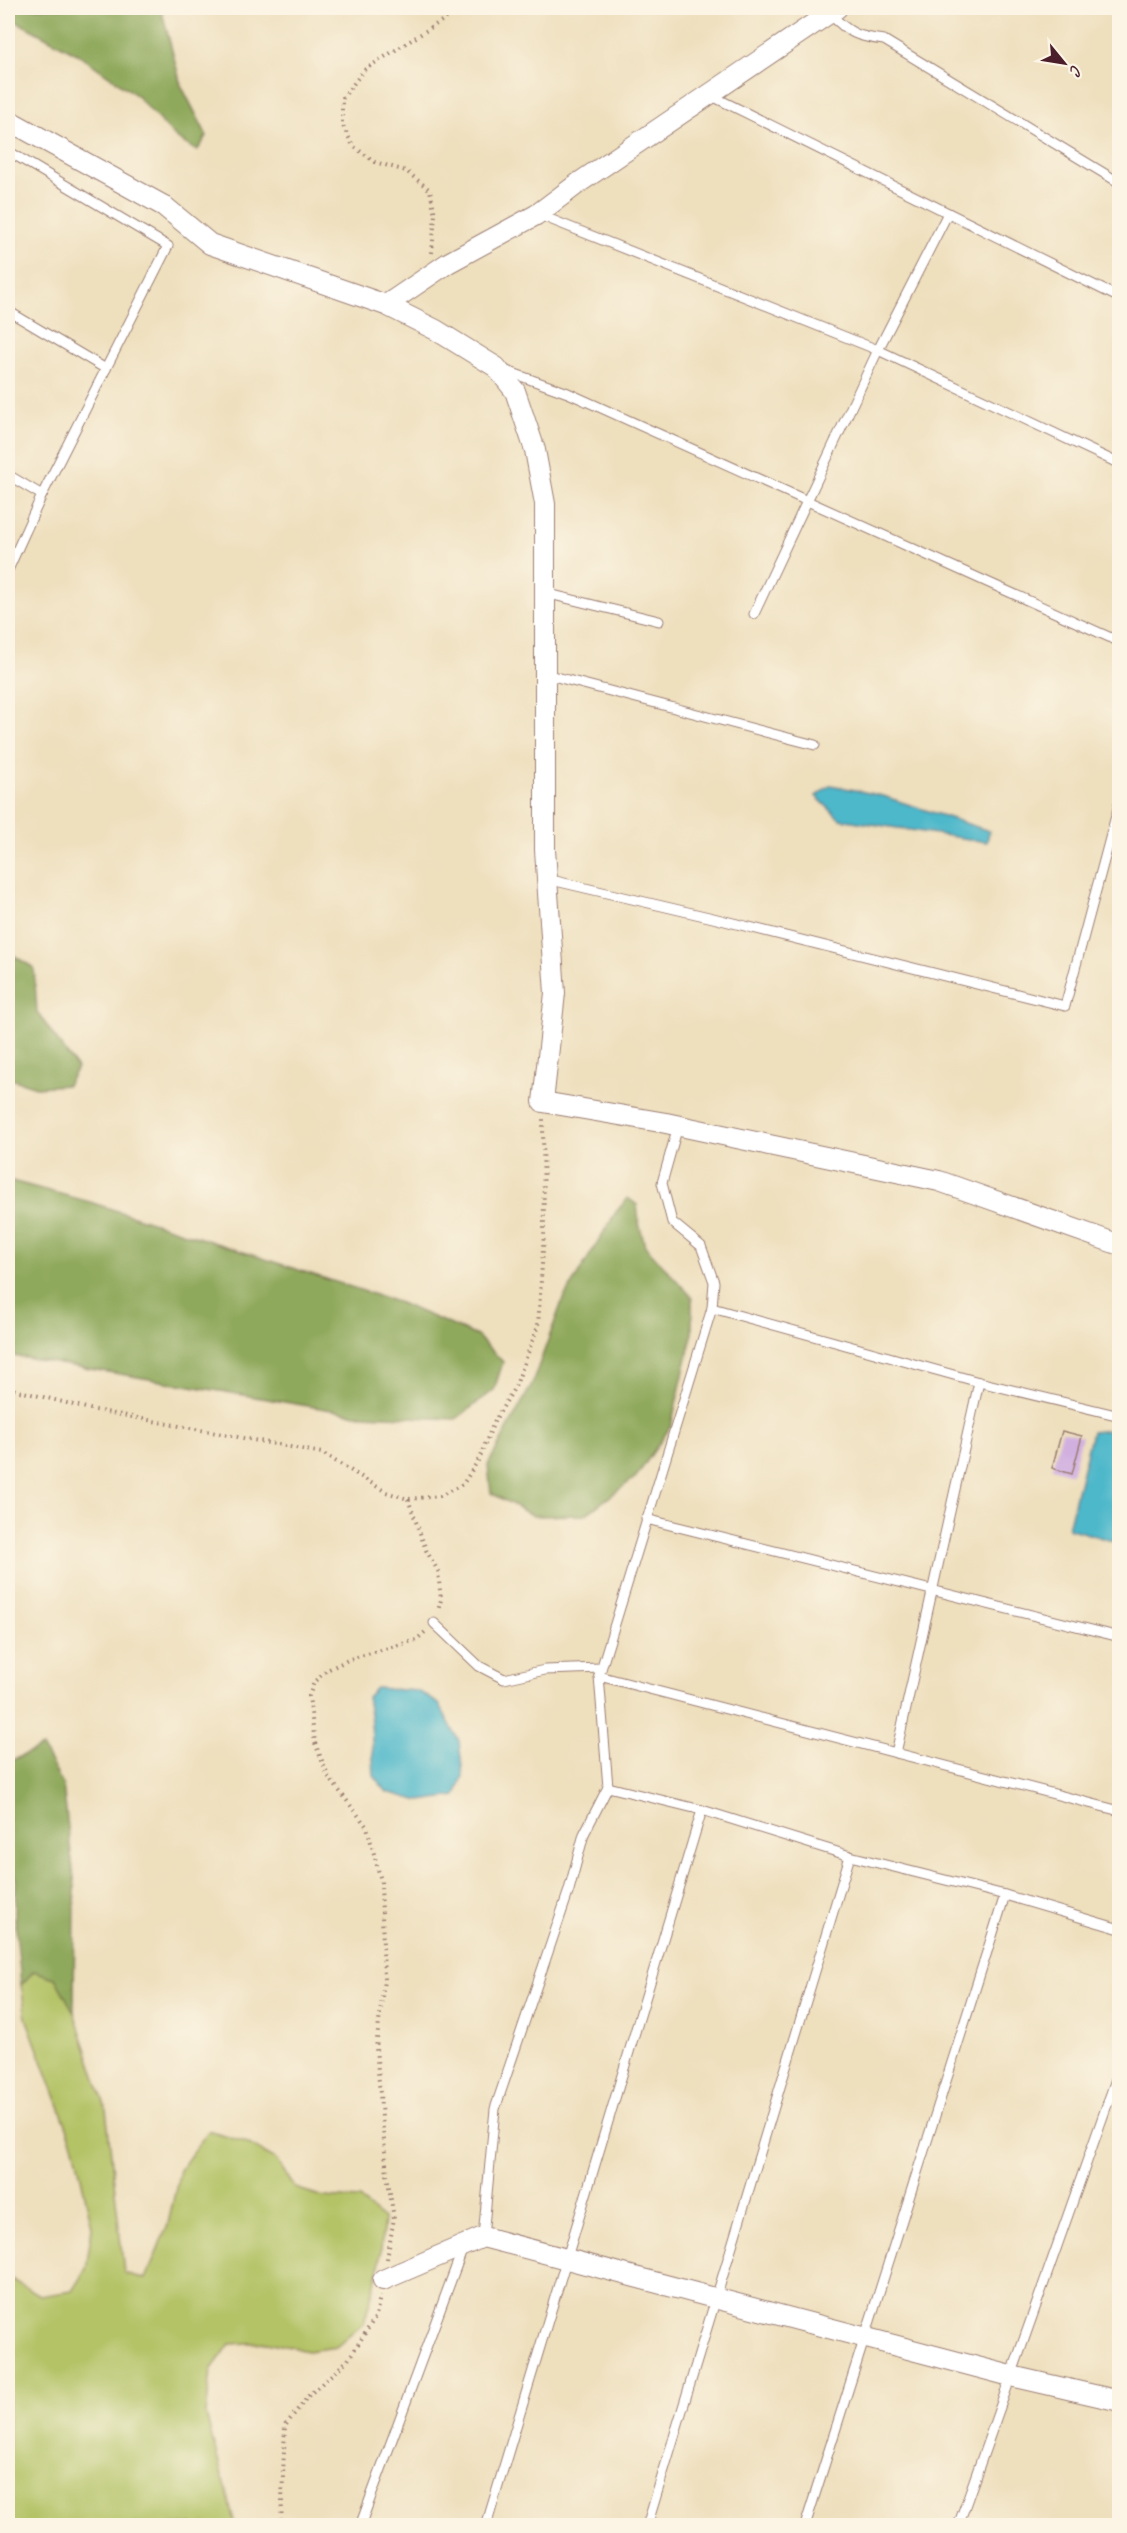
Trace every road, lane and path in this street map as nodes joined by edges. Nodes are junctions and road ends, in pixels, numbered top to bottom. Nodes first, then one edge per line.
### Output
1 (462, 8) edge
2 (833, 11) edge
3 (709, 94) junction
4 (8, 120) edge
5 (8, 151) edge
6 (1119, 183) edge
7 (948, 213) junction
8 (537, 214) junction
9 (430, 276) junction
10 (1119, 298) edge
11 (386, 306) junction
12 (8, 311) edge
13 (878, 350) junction
14 (496, 367) junction
15 (106, 369) junction
16 (1119, 464) edge
17 (8, 475) edge
18 (42, 495) junction
19 (808, 501) junction
20 (8, 570) edge
21 (545, 593) junction
22 (754, 614) dead end
23 (659, 621) dead end
24 (1119, 642) edge
25 (545, 674) junction
26 (815, 745) dead end
27 (1119, 801) edge
28 (547, 879) junction
29 (543, 1102) junction
30 (678, 1126) junction
31 (1119, 1245) edge
32 (712, 1308) junction
33 (979, 1382) junction
34 (8, 1388) edge
35 (1119, 1416) edge
36 (408, 1499) junction
37 (646, 1519) junction
38 (931, 1590) junction
39 (434, 1623) junction
40 (1119, 1637) edge
41 (600, 1672) junction
42 (896, 1753) junction
43 (608, 1787) junction
44 (702, 1810) junction
45 (1119, 1811) edge
46 (850, 1856) junction
47 (1005, 1895) junction
48 (1119, 1929) edge
49 (1119, 2068) edge
50 (483, 2237) junction
51 (464, 2245) junction
52 (565, 2258) junction
53 (383, 2280) junction
54 (715, 2298) junction
55 (866, 2339) junction
56 (1011, 2376) junction
57 (1119, 2401) edge
58 (281, 2526) edge
59 (360, 2526) edge
60 (486, 2526) edge
61 (647, 2526) edge
62 (805, 2526) edge
63 (958, 2526) edge

1 - 9 path
2 - 3 street
2 - 6 lane
3 - 7 lane
3 - 8 street
4 - 11 street
5 - 15 lane
7 - 10 lane
7 - 13 lane
8 - 9 street
8 - 13 lane
9 - 11 street
11 - 14 street
12 - 15 lane
13 - 16 lane
13 - 19 lane
14 - 19 lane
14 - 21 street
15 - 18 lane
17 - 18 lane
18 - 20 lane
19 - 22 lane
19 - 24 lane
21 - 23 lane
21 - 25 street
25 - 26 lane
25 - 28 street
27 - 28 lane
28 - 29 street
29 - 30 street
29 - 36 path
30 - 31 street
30 - 32 lane
32 - 33 lane
32 - 37 lane
33 - 35 lane
33 - 38 lane
34 - 36 path
36 - 39 path
37 - 38 lane
37 - 41 lane
38 - 40 lane
38 - 42 lane
39 - 41 lane
39 - 53 path
41 - 42 lane
41 - 43 lane
42 - 45 lane
43 - 44 lane
43 - 50 lane
44 - 46 lane
44 - 52 lane
46 - 47 lane
46 - 54 lane
47 - 48 lane
47 - 55 lane
49 - 56 lane
50 - 51 street
50 - 52 street
51 - 53 street
51 - 59 lane
52 - 54 street
52 - 60 lane
53 - 58 path
54 - 55 street
54 - 61 lane
55 - 56 street
55 - 62 lane
56 - 57 street
56 - 63 lane

